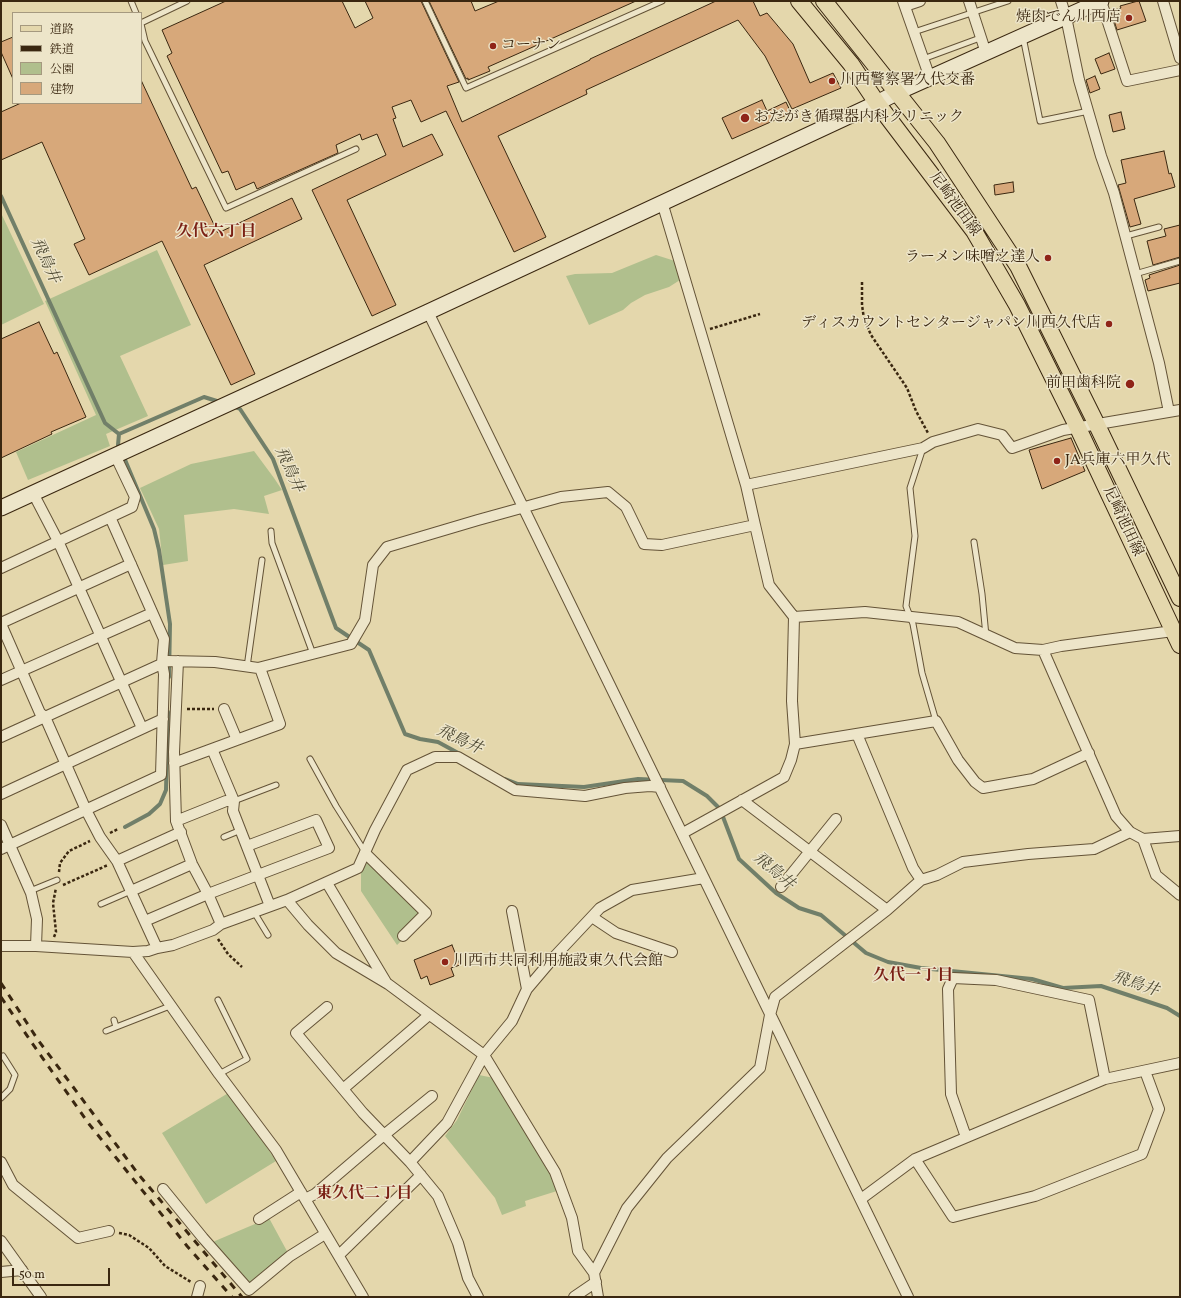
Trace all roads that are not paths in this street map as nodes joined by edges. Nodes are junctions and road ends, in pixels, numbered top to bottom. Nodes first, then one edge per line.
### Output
1 (131, 1) edge
2 (186, 1) edge
3 (426, 1) edge
4 (662, 1) edge
5 (799, 1) edge
6 (920, 1) edge
7 (968, 1) edge
8 (1008, 1) edge
9 (1061, 1) edge
10 (1101, 1) edge
11 (1163, 1) edge
12 (828, 2) edge
13 (904, 4) edge
14 (136, 12) edge
15 (972, 13) junction
16 (1066, 17) junction
17 (142, 23) edge
18 (142, 28) edge
19 (914, 32) junction
20 (1023, 36) junction
21 (980, 38) junction
22 (986, 53) junction
23 (923, 58) junction
24 (1180, 58) edge
25 (1180, 70) edge
26 (930, 78) junction
27 (898, 92) junction
28 (878, 103) junction
29 (1089, 111) junction
30 (356, 149) dead end
31 (662, 202) junction
32 (1159, 227) dead end
33 (1126, 236) junction
34 (1180, 261) edge
35 (1136, 274) junction
36 (428, 312) junction
37 (1180, 410) edge
38 (1169, 412) junction
39 (1097, 425) junction
40 (1078, 428) junction
41 (923, 448) junction
42 (115, 455) junction
43 (746, 485) junction
44 (33, 493) junction
45 (1, 508) edge
46 (524, 508) junction
47 (110, 517) junction
48 (755, 525) junction
49 (271, 531) dead end
50 (58, 541) junction
51 (974, 542) dead end
52 (262, 560) dead end
53 (131, 564) junction
54 (1, 568) edge
55 (1175, 575) edge
56 (79, 587) junction
57 (1180, 598) edge
58 (152, 613) junction
59 (910, 616) junction
60 (794, 617) junction
61 (1, 624) edge
62 (101, 635) junction
63 (986, 636) junction
64 (1177, 638) edge
65 (1043, 650) junction
66 (313, 654) junction
67 (178, 661) junction
68 (162, 663) junction
69 (247, 667) junction
70 (260, 668) junction
71 (21, 671) junction
72 (1, 680) edge
73 (122, 681) junction
74 (224, 710) road end
75 (45, 716) junction
76 (163, 719) junction
77 (936, 721) junction
78 (142, 728) junction
79 (857, 734) junction
80 (1, 737) edge
81 (237, 740) junction
82 (795, 744) junction
83 (212, 749) junction
84 (1089, 753) junction
85 (310, 758) dead end
86 (174, 763) junction
87 (66, 764) junction
88 (276, 785) dead end
89 (660, 787) junction
90 (1, 794) edge
91 (742, 800) junction
92 (234, 801) junction
93 (86, 810) junction
94 (836, 819) dead end
95 (176, 821) junction
96 (1, 825) edge
97 (241, 830) junction
98 (181, 832) junction
99 (1130, 832) junction
100 (683, 833) junction
101 (1180, 836) edge
102 (224, 837) dead end
103 (1143, 839) junction
104 (247, 846) junction
105 (5, 847) edge
106 (809, 851) junction
107 (365, 853) junction
108 (117, 861) junction
109 (192, 864) junction
110 (258, 875) junction
111 (704, 878) junction
112 (57, 880) road end
113 (921, 880) junction
114 (327, 883) junction
115 (780, 887) dead end
116 (30, 891) junction
117 (131, 891) junction
118 (208, 894) junction
119 (1180, 895) edge
120 (287, 900) junction
121 (101, 904) dead end
122 (270, 906) junction
123 (887, 910) junction
124 (512, 911) dead end
125 (254, 912) junction
126 (592, 917) junction
127 (145, 921) junction
128 (222, 924) junction
129 (268, 935) dead end
130 (403, 936) dead end
131 (1, 946) edge
132 (36, 946) junction
133 (157, 948) junction
134 (133, 952) junction
135 (672, 952) dead end
136 (388, 984) junction
137 (527, 989) junction
138 (218, 1000) dead end
139 (170, 1006) junction
140 (327, 1007) dead end
141 (770, 1014) junction
142 (429, 1015) junction
143 (114, 1020) dead end
144 (116, 1027) junction
145 (106, 1031) dead end
146 (484, 1055) junction
147 (3, 1056) dead end
148 (1180, 1064) edge
149 (1145, 1072) junction
150 (219, 1074) junction
151 (1105, 1079) junction
152 (343, 1088) junction
153 (432, 1096) dead end
154 (1, 1098) edge
155 (384, 1135) junction
156 (966, 1138) junction
157 (915, 1159) junction
158 (1, 1162) edge
159 (410, 1162) junction
160 (421, 1175) junction
161 (163, 1189) dead end
162 (303, 1196) junction
163 (861, 1199) junction
164 (259, 1219) dead end
165 (109, 1231) road end
166 (325, 1234) junction
167 (1, 1241) edge
168 (338, 1255) junction
169 (22, 1270) junction
170 (1, 1272) edge
171 (595, 1278) junction
172 (200, 1286) road end
173 (41, 1297) edge
174 (197, 1297) edge
175 (363, 1297) edge
176 (478, 1297) edge
177 (574, 1297) edge
178 (598, 1297) edge
179 (908, 1297) edge

1 - 14 lane
2 - 17 lane
3 - 4 lane
5 - 28 main road, 尼崎池田線
6 - 13 street
7 - 15 street
8 - 15 lane
9 - 16 street
10 - 16 street
10 - 25 street
11 - 24 street
12 - 27 main road, 尼崎池田線
13 - 19 street
15 - 19 lane
15 - 21 street
16 - 20 street
16 - 29 street
18 - 30 lane
19 - 23 street
20 - 22 street
20 - 29 lane
21 - 22 street
21 - 23 lane
22 - 26 street
23 - 26 street
26 - 27 street
27 - 28 street
27 - 39 main road, 尼崎池田線
28 - 31 street
28 - 40 main road, 尼崎池田線
29 - 33 street
31 - 36 street
31 - 43 street
32 - 33 lane
33 - 35 street
34 - 35 lane
35 - 38 street
36 - 42 street
36 - 46 street
37 - 38 street
38 - 39 street
39 - 40 street
39 - 55 main road, 尼崎池田線
40 - 41 street
40 - 64 main road, 尼崎池田線
41 - 43 street
41 - 59 lane
42 - 44 street
42 - 47 street
43 - 48 street
44 - 45 street
44 - 50 street
46 - 48 street
46 - 66 street
46 - 89 street
47 - 50 street
47 - 53 street
48 - 60 street
49 - 66 lane
50 - 54 street
50 - 56 street
51 - 63 lane
52 - 69 lane
53 - 56 street
53 - 58 street
55 - 57 main road, 尼崎池田線
56 - 61 street
56 - 62 street
58 - 62 street
58 - 68 street
59 - 60 street
59 - 63 street
59 - 77 lane
60 - 82 street
61 - 71 street
62 - 71 street
62 - 73 street
63 - 65 street
64 - 65 street
65 - 84 street
66 - 70 street
67 - 68 street
67 - 69 street
67 - 86 street
68 - 73 street
68 - 76 street
69 - 70 street
70 - 81 street
71 - 72 street
71 - 75 street
73 - 75 street
73 - 78 street
74 - 81 street
75 - 80 street
75 - 87 street
76 - 78 street
76 - 93 street
77 - 79 street
77 - 84 street
78 - 87 street
79 - 82 street
79 - 113 street
81 - 83 street
82 - 91 street
83 - 86 street
83 - 92 street
84 - 99 street
85 - 107 lane
86 - 95 street
87 - 90 street
87 - 93 street
88 - 92 lane
89 - 100 street
89 - 107 street
91 - 100 street
91 - 106 street
92 - 95 street
92 - 97 street
93 - 105 street
93 - 108 street
94 - 106 street
95 - 98 street
96 - 105 street
97 - 102 lane
97 - 104 street
98 - 108 street
98 - 109 street
99 - 103 street
99 - 113 street
100 - 111 street
101 - 103 street
103 - 119 street
104 - 110 street
104 - 110 street
105 - 116 street
106 - 115 street
106 - 123 street
107 - 114 street
107 - 130 street
108 - 117 street
109 - 117 street
109 - 118 street
110 - 118 street
110 - 122 street
111 - 126 street
111 - 141 street
112 - 116 lane
113 - 123 street
114 - 120 street
114 - 136 street
116 - 132 street
117 - 121 lane
117 - 127 street
118 - 127 street
118 - 128 street
120 - 122 street
120 - 136 street
122 - 125 street
123 - 141 street
124 - 137 street
125 - 128 street
125 - 129 lane
126 - 135 street
126 - 137 street
127 - 133 street
128 - 133 street
131 - 132 street
132 - 134 street
133 - 134 street
134 - 139 street
136 - 142 street
137 - 146 street
138 - 150 lane
139 - 144 lane
139 - 150 street
140 - 152 street
141 - 163 street
141 - 171 street
142 - 146 street
142 - 152 street
143 - 144 lane
144 - 145 lane
146 - 159 street
146 - 171 street
147 - 154 lane
148 - 149 street
149 - 151 street
149 - 157 street
150 - 162 street
151 - 156 street
151 - 156 street
152 - 155 street
153 - 155 street
155 - 159 street
155 - 162 street
156 - 157 street
157 - 163 street
158 - 165 street
159 - 160 street
160 - 168 street
160 - 176 street
161 - 166 street
162 - 164 street
162 - 166 street
163 - 179 street
166 - 168 street
167 - 169 street
168 - 175 street
169 - 170 street
169 - 173 street
171 - 177 street
171 - 178 street
172 - 174 street

